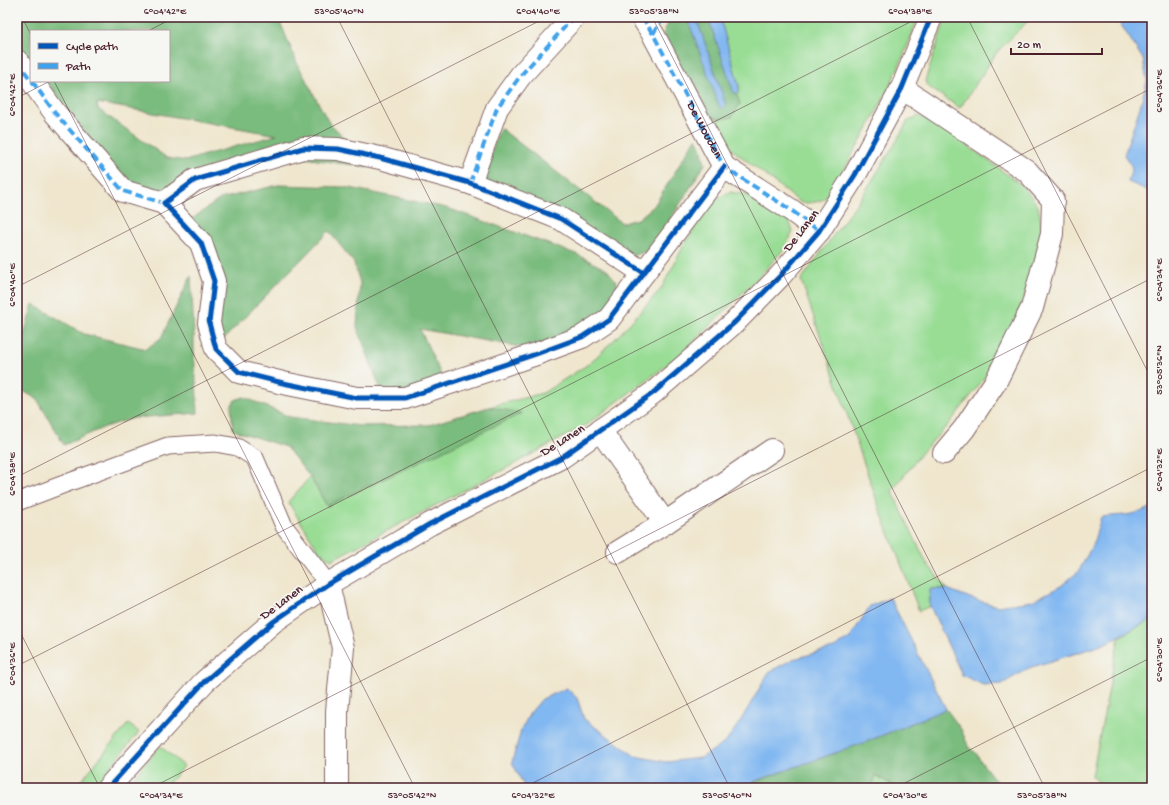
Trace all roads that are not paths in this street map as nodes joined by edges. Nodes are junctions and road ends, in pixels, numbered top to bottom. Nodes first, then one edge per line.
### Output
1 (576, 17) edge
2 (931, 17) edge
3 (653, 23) edge
4 (17, 61) edge
5 (30, 79) edge
6 (32, 82) edge
7 (902, 88) junction
8 (724, 167) junction
9 (470, 183) junction
10 (164, 203) junction
11 (819, 231) junction
12 (644, 273) junction
13 (600, 430) junction
14 (772, 450) dead end
15 (944, 453) dead end
16 (17, 502) edge
17 (665, 523) junction
18 (618, 552) dead end
19 (328, 584) junction
20 (108, 788) edge
21 (337, 788) edge

1 - 9 street
2 - 7 street, De Lanen
3 - 8 street, De Wouden
4 - 5 street
6 - 10 street
7 - 11 street, De Lanen
7 - 15 street
8 - 11 street, De Wouden
8 - 12 street
9 - 10 street
9 - 12 street
10 - 12 street
11 - 13 street, De Lanen
13 - 17 street, De Lanen
13 - 19 street, De Lanen
14 - 17 street
16 - 19 lane
17 - 18 street
19 - 20 street, De Lanen
19 - 21 street

